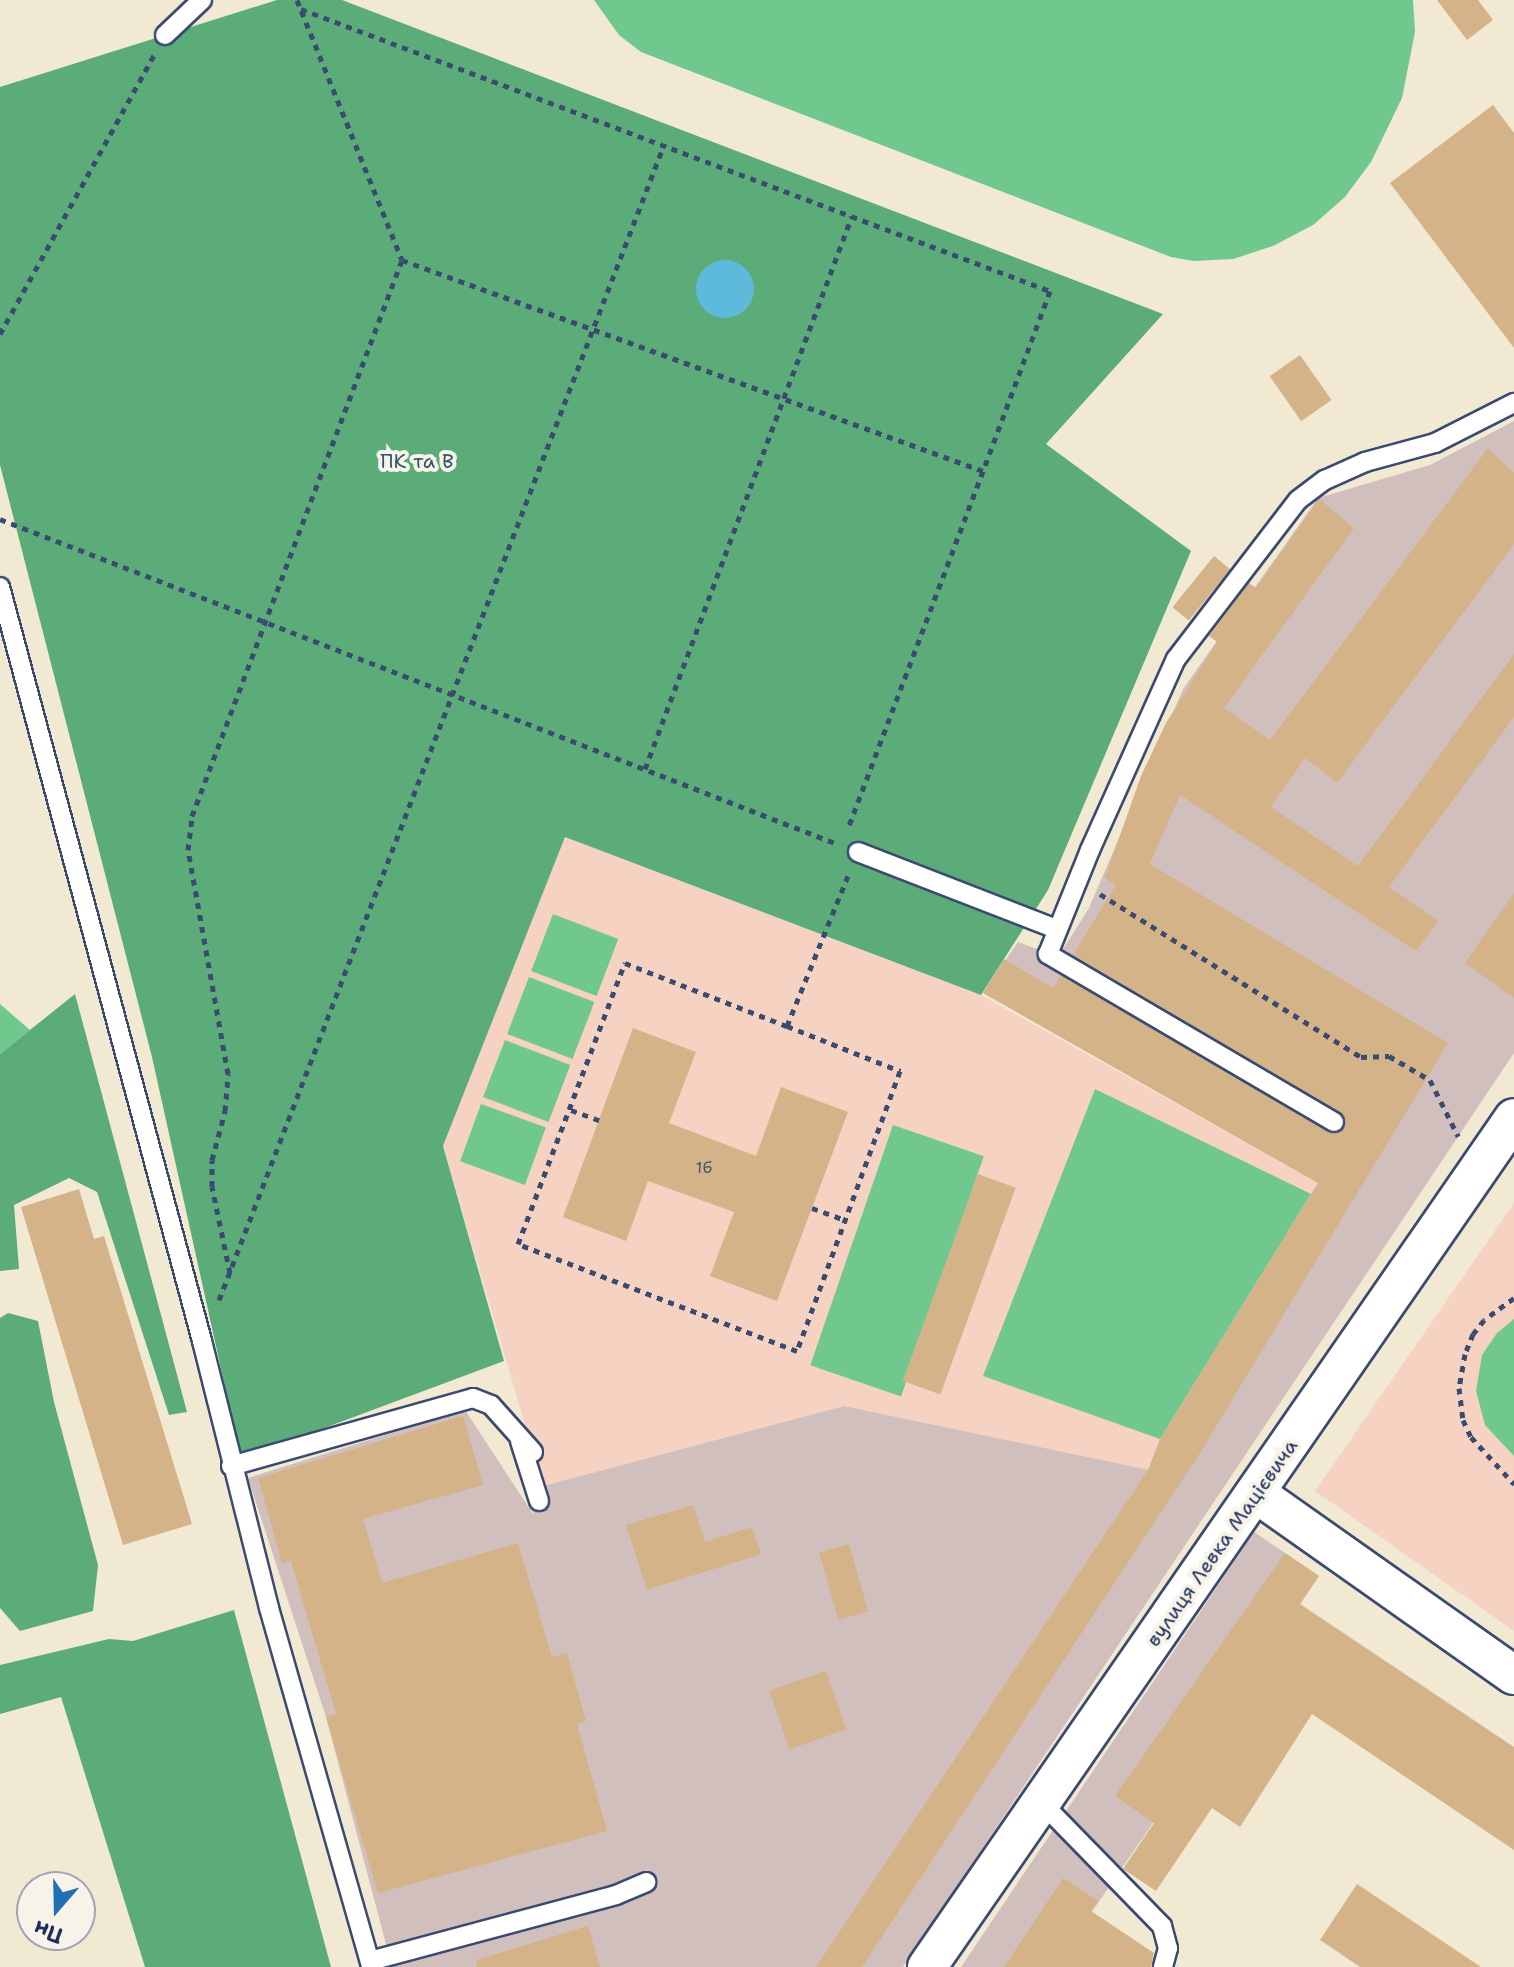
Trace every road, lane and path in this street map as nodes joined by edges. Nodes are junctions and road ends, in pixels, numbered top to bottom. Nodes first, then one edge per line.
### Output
1 (202, 0) edge
2 (297, 0) edge
3 (301, 9) junction
4 (165, 35) joint
5 (664, 145) junction
6 (852, 216) junction
7 (402, 260) junction
8 (593, 328) junction
9 (0, 334) edge
10 (786, 397) junction
11 (1514, 403) edge
12 (983, 471) junction
13 (0, 519) edge
14 (0, 587) edge
15 (267, 622) junction
16 (451, 694) junction
17 (645, 769) junction
18 (850, 849) junction
19 (1079, 881) junction
20 (1057, 929) junction
21 (787, 1026) junction
22 (571, 1110) junction
23 (1514, 1118) edge
24 (599, 1120) dead end
25 (1334, 1122) dead end
26 (1476, 1173) junction
27 (812, 1208) dead end
28 (845, 1220) junction
29 (230, 1273) junction
30 (1514, 1298) edge
31 (202, 1341) junction
32 (520, 1438) junction
33 (533, 1452) dead end
34 (231, 1466) junction
35 (1514, 1484) edge
36 (1257, 1494) junction
37 (539, 1501) dead end
38 (1514, 1675) edge
39 (1040, 1801) junction
40 (646, 1882) dead end
41 (371, 1964) edge
42 (927, 1967) edge
43 (1163, 1967) edge

1 - 4 lane
2 - 3 path
3 - 5 path
3 - 7 path
4 - 9 path
5 - 6 path
5 - 8 path
6 - 10 path
6 - 12 path
7 - 8 path
7 - 15 path
8 - 10 path
8 - 16 path
10 - 12 path
10 - 17 path
11 - 19 lane
12 - 18 path
13 - 15 path
14 - 31 lane
15 - 16 path
15 - 29 path
16 - 17 path
16 - 29 path
17 - 18 path
18 - 20 lane
18 - 21 path
19 - 20 lane
19 - 26 path
20 - 25 lane
21 - 22 path
21 - 28 path
22 - 24 path
22 - 28 path
23 - 26 street, вулиця Левка Мацієвича
26 - 36 street, вулиця Левка Мацієвича
27 - 28 path
29 - 31 path
30 - 35 path
31 - 34 lane
32 - 33 lane
32 - 34 lane
32 - 37 lane
34 - 41 lane
36 - 38 street
36 - 39 street, вулиця Левка Мацієвича
39 - 42 street, вулиця Левка Мацієвича
39 - 43 lane
40 - 41 lane

